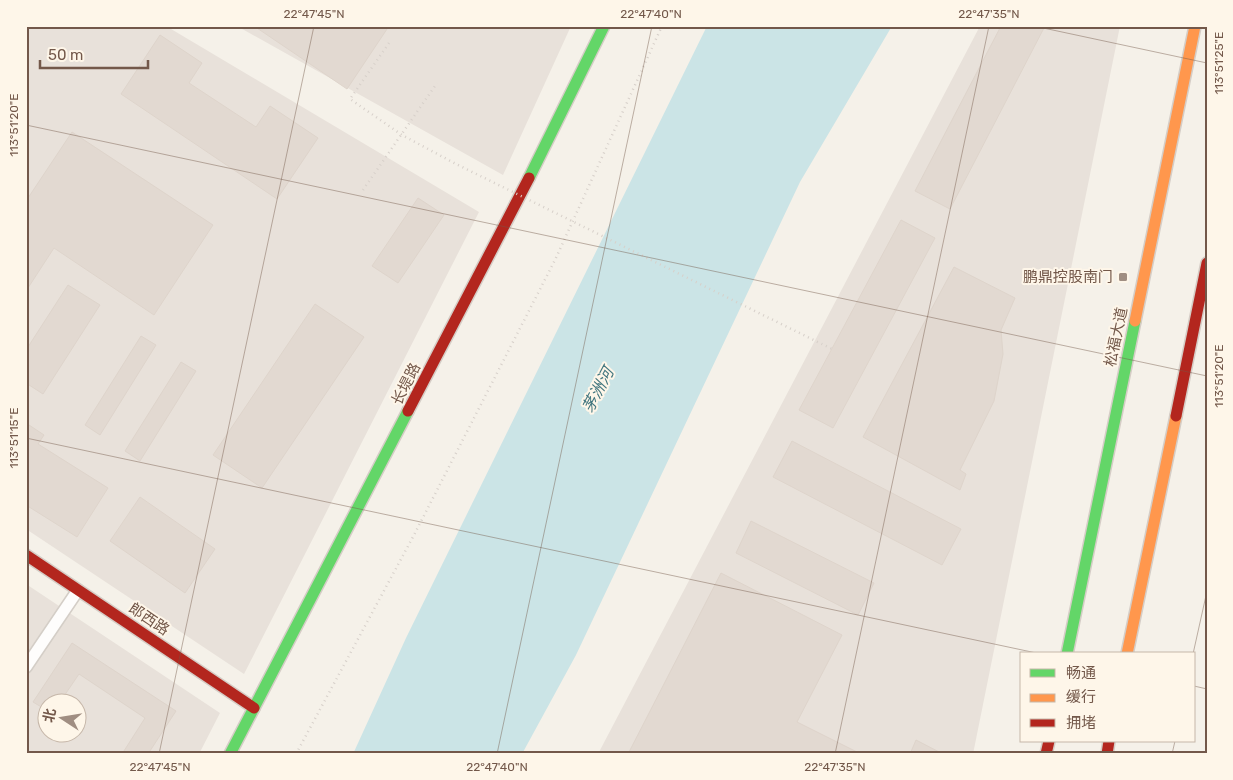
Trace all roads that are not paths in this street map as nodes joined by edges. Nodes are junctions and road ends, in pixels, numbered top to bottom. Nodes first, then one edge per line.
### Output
1 (604, 26) edge
2 (1195, 26) edge
3 (1207, 263) edge
4 (26, 556) edge
5 (78, 590) junction
6 (1067, 652) edge
7 (1127, 652) edge
8 (26, 667) edge
9 (254, 708) junction
10 (230, 754) edge

1 - 9 street, 长堤路
2 - 6 street, 松福大道
3 - 7 street
4 - 5 street, 郎西路
5 - 8 street
5 - 9 street, 郎西路
9 - 10 street, 长堤路

